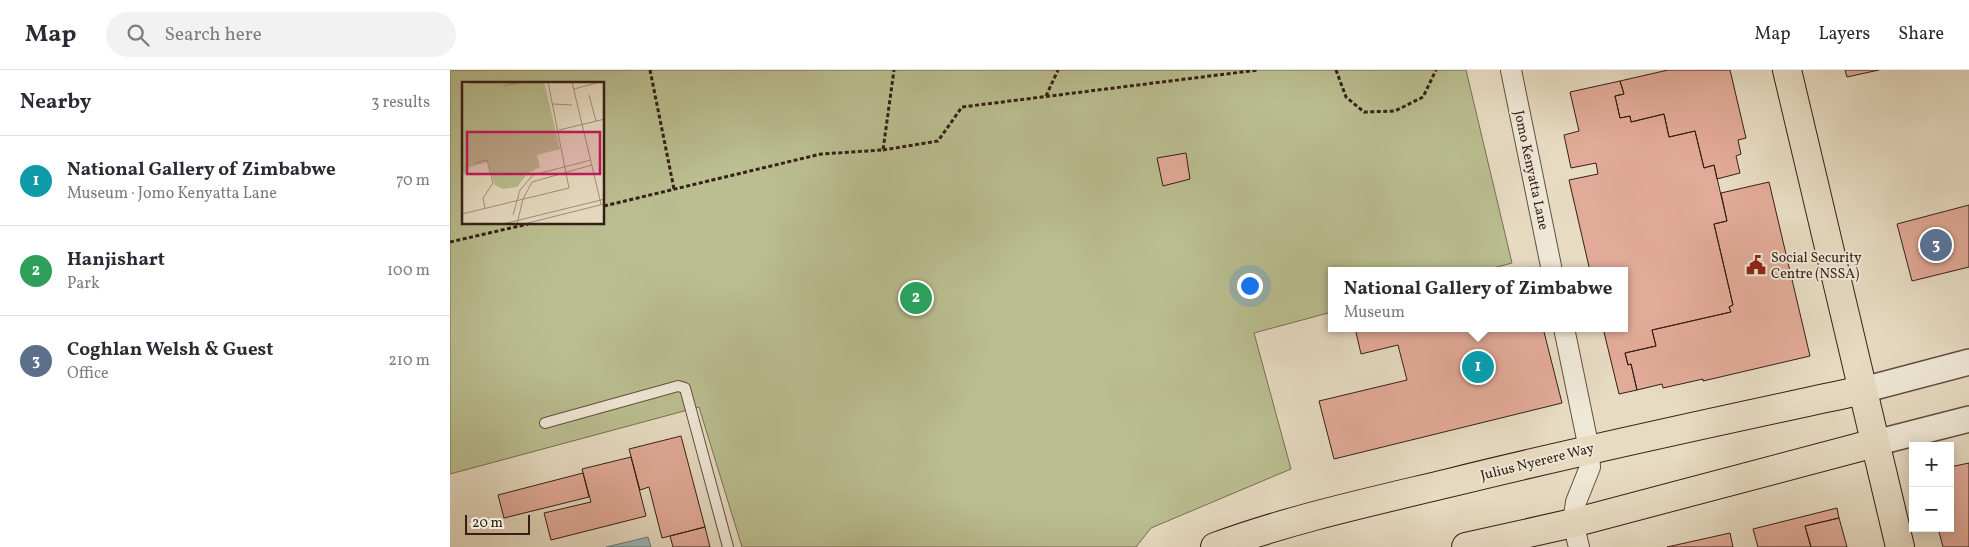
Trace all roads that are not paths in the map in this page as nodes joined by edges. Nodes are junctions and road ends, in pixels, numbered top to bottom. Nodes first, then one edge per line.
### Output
1 (1511, 70) edge
2 (1787, 70) edge
3 (1551, 267) edge
4 (1565, 332) edge
5 (1969, 362) edge
6 (1863, 390) junction
7 (1969, 419) edge
8 (545, 423) dead end
9 (1875, 443) junction
10 (1589, 449) junction
11 (1576, 535) edge
12 (728, 547) edge
13 (1215, 547) edge
14 (1466, 547) edge
15 (1900, 547) edge

1 - 3 street, Jomo Kenyatta Lane
2 - 6 main road
4 - 10 street
5 - 6 street
6 - 9 main road
6 - 10 main road, Julius Nyerere Way
7 - 9 street
8 - 12 lane
9 - 11 main road
9 - 15 main road
10 - 11 street
10 - 13 main road, Julius Nyerere Way
11 - 14 main road

